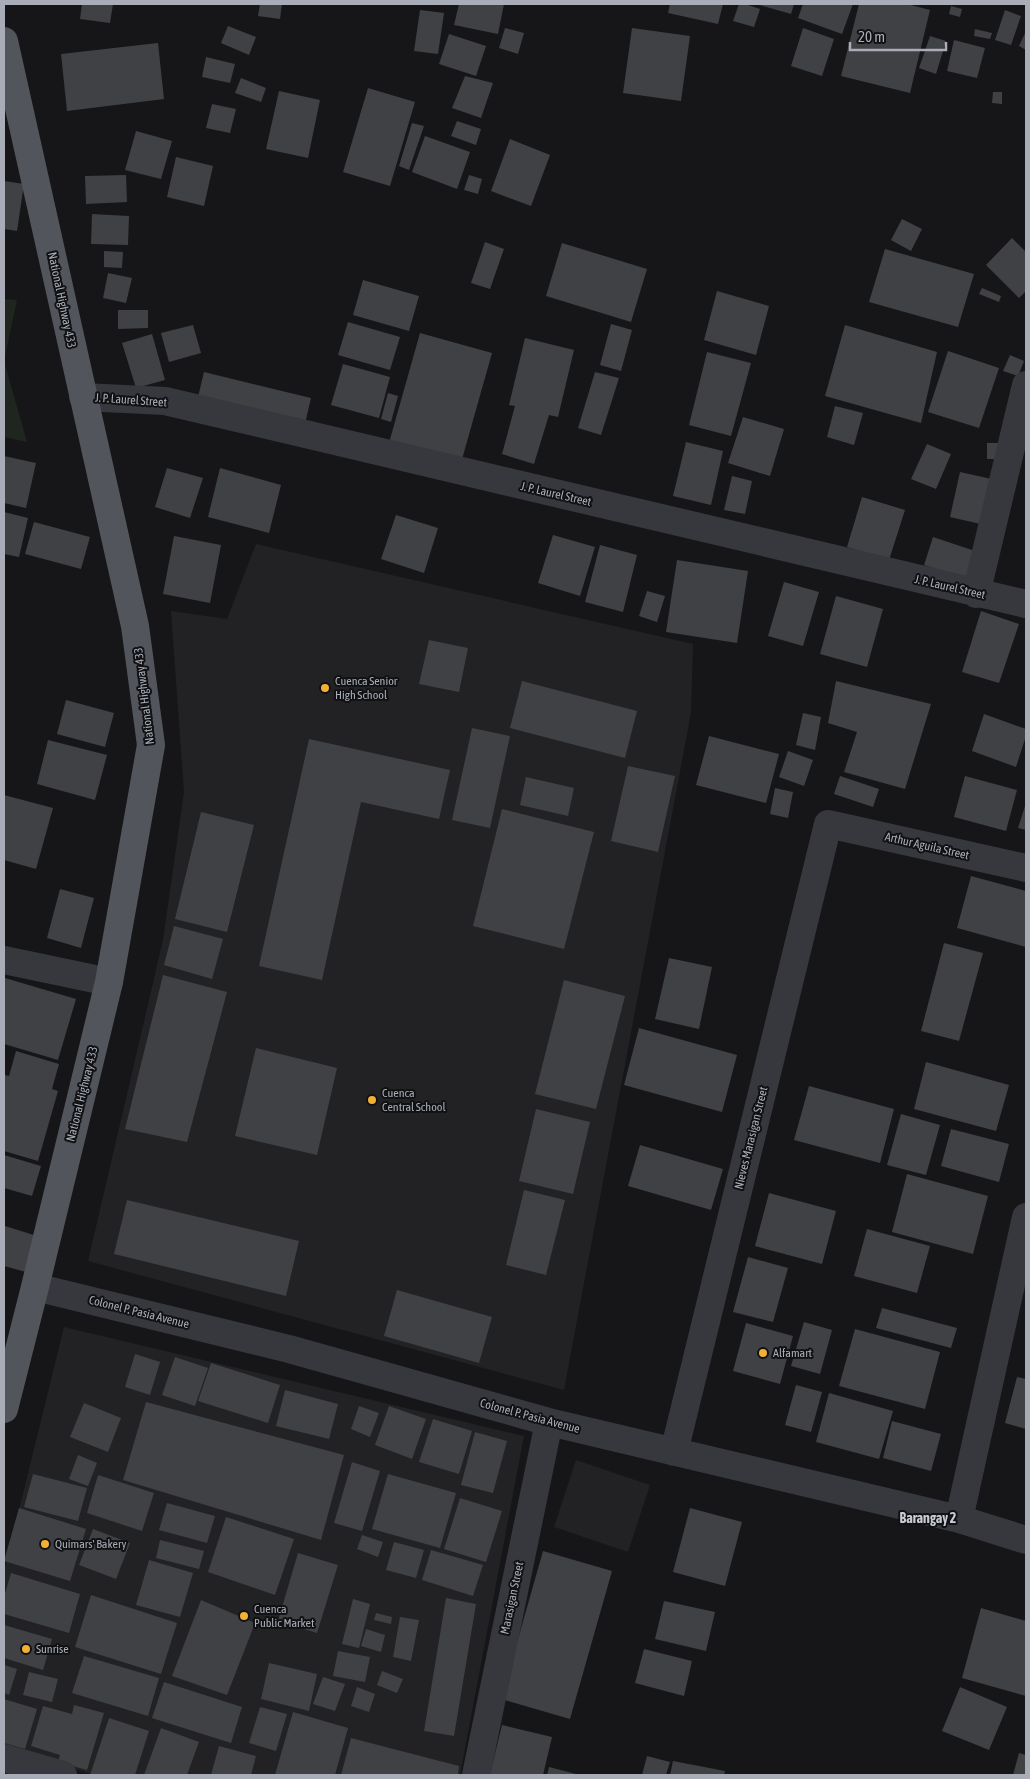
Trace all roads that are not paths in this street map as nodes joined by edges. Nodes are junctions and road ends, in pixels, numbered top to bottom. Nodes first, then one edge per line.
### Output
1 (4, 41) edge
2 (1026, 385) edge
3 (83, 397) junction
4 (976, 594) junction
5 (1026, 604) edge
6 (828, 824) joint
7 (1026, 868) edge
8 (4, 960) edge
9 (109, 982) junction
10 (1026, 1217) edge
11 (35, 1287) junction
12 (4, 1409) edge
13 (549, 1422) junction
14 (674, 1452) junction
15 (959, 1519) junction
16 (1026, 1540) edge
17 (4, 1758) edge
18 (63, 1775) edge
19 (476, 1775) edge

1 - 3 main road, National Highway 433
2 - 4 street
3 - 4 street, J. P. Laurel Street
3 - 9 main road, National Highway 433
4 - 5 street, J. P. Laurel Street
6 - 7 street, Arthur Aguila Street
6 - 14 street, Nieves Marasigan Street
8 - 9 street
9 - 11 main road, National Highway 433
10 - 15 street
11 - 12 main road, National Highway 433
11 - 13 street, Colonel P. Pasia Avenue
13 - 14 street, Colonel P. Pasia Avenue
13 - 19 street, Marasigan Street
14 - 15 street, Colonel P. Pasia Avenue
15 - 16 street, Colonel P. Pasia Avenue
17 - 18 street

